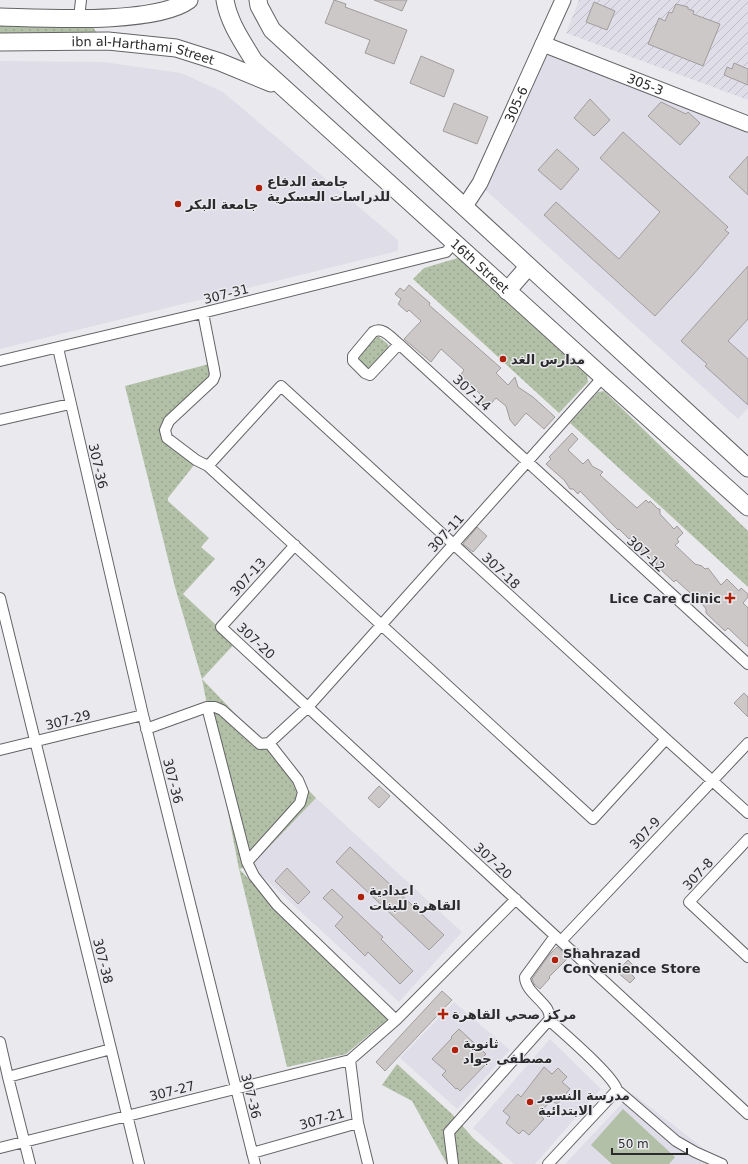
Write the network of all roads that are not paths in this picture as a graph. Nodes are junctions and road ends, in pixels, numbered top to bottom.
1 (81, 0) edge
2 (189, 0) edge
3 (563, 0) edge
4 (259, 3) edge
5 (226, 7) edge
6 (1, 17) edge
7 (79, 18) junction
8 (108, 18) junction
9 (108, 41) junction
10 (1, 42) edge
11 (543, 44) junction
12 (282, 87) junction
13 (748, 124) edge
14 (465, 206) junction
15 (454, 243) junction
16 (528, 267) junction
17 (507, 291) junction
18 (203, 313) junction
19 (399, 344) junction
20 (58, 348) junction
21 (0, 361) edge
22 (603, 377) junction
23 (70, 404) junction
24 (0, 420) edge
25 (527, 462) junction
26 (208, 466) junction
27 (748, 468) edge
28 (748, 507) edge
29 (454, 544) junction
30 (294, 545) junction
31 (0, 598) edge
32 (381, 625) junction
33 (221, 627) joint
34 (748, 664) edge
35 (207, 707) junction
36 (308, 707) junction
37 (143, 715) junction
38 (146, 728) junction
39 (666, 739) junction
40 (35, 741) junction
41 (269, 743) junction
42 (748, 743) edge
43 (0, 750) edge
44 (713, 781) junction
45 (748, 813) edge
46 (748, 839) edge
47 (247, 862) junction
48 (516, 899) junction
49 (558, 938) junction
50 (748, 957) edge
51 (396, 1020) junction
52 (549, 1020) junction
53 (0, 1042) edge
54 (111, 1049) junction
55 (350, 1060) junction
56 (8, 1077) junction
57 (236, 1088) junction
58 (617, 1090) junction
59 (748, 1114) edge
60 (127, 1116) junction
61 (358, 1123) junction
62 (25, 1142) junction
63 (0, 1148) edge
64 (252, 1153) junction
65 (30, 1164) edge
66 (139, 1164) edge
67 (255, 1164) edge
68 (368, 1164) edge
69 (453, 1164) edge
70 (548, 1164) edge
71 (722, 1164) edge

1 - 7 street
2 - 8 main road, ibn al-Harthami Street
3 - 11 street, 305-6
4 - 14 main road
5 - 12 main road, 16th Street
6 - 7 main road, ibn al-Harthami Street
6 - 10 main road
7 - 8 main road, ibn al-Harthami Street
8 - 9 main road
9 - 10 main road, ibn al-Harthami Street
9 - 12 main road, ibn al-Harthami Street
11 - 13 street, 305-3
11 - 14 street, 305-6
12 - 15 main road, 16th Street
14 - 16 main road
15 - 17 main road, 16th Street
15 - 18 street, 307-31
16 - 17 main road
16 - 27 main road
17 - 22 main road, 16th Street
18 - 20 street, 307-31
18 - 26 street
19 - 19 street, 307-14
19 - 25 street, 307-14
20 - 21 street, 307-31
20 - 23 street, 307-36
22 - 25 street, 307-11
22 - 28 main road, 16th Street
23 - 24 street
23 - 37 street, 307-36
25 - 29 street, 307-11
25 - 34 street, 307-12
26 - 29 street, 307-18
26 - 30 street
29 - 32 street, 307-11
29 - 39 street, 307-18
30 - 32 street
30 - 33 street, 307-13
31 - 40 street
32 - 36 street, 307-11
32 - 39 street
33 - 36 street, 307-20
35 - 38 street
35 - 41 street
35 - 47 street
36 - 41 street, 307-11
36 - 48 street, 307-20
37 - 38 street, 307-36
37 - 40 street, 307-29
38 - 57 street, 307-36
39 - 44 street, 307-18
40 - 43 street, 307-29
40 - 54 street, 307-38
41 - 47 street
42 - 44 street, 307-9
44 - 45 street, 307-18
44 - 49 street, 307-9
46 - 50 street, 307-8
47 - 51 street
48 - 49 street, 307-20
48 - 51 street
49 - 52 street, 307-9
49 - 59 street, 307-20
51 - 55 street
52 - 58 street
52 - 69 street
53 - 56 street
54 - 56 street
54 - 60 street, 307-38
55 - 57 street, 307-27
55 - 61 street
56 - 62 street
57 - 60 street, 307-27
57 - 64 street, 307-36
58 - 70 street
58 - 71 street
60 - 62 street, 307-27
60 - 66 street, 307-38
61 - 64 street, 307-21
61 - 68 street, 307-21
62 - 63 street, 307-27
62 - 65 street
64 - 67 street, 307-36

